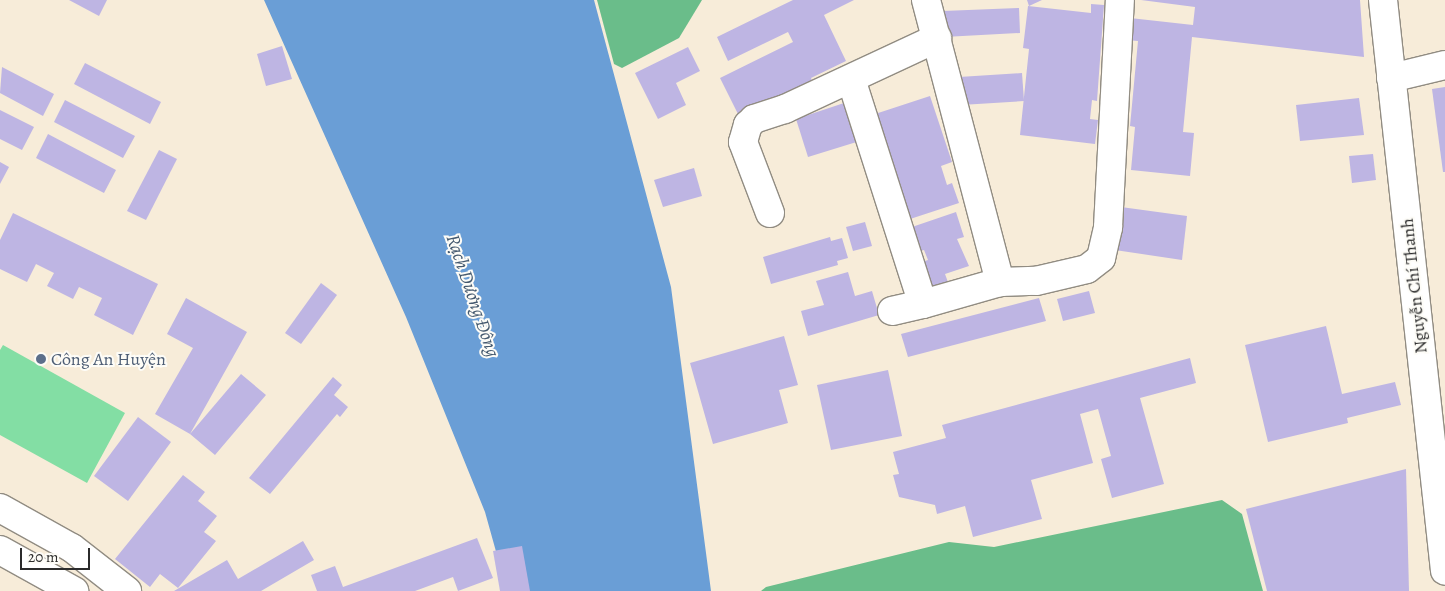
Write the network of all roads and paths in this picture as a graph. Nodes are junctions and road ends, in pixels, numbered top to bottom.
1 (926, 0) edge
2 (1120, 0) edge
3 (1383, 0) edge
4 (937, 38) junction
5 (1445, 65) edge
6 (1391, 78) junction
7 (851, 80) junction
8 (770, 213) dead end
9 (1000, 282) junction
10 (922, 304) junction
11 (892, 312) dead end
12 (0, 508) edge
13 (0, 550) edge
14 (82, 555) junction
15 (1445, 571) edge
16 (69, 587) edge
17 (127, 591) edge

1 - 4 street
2 - 9 street
3 - 6 street, Nguyễn Chí Thanh
4 - 7 street
4 - 9 street
5 - 6 street
6 - 15 street, Nguyễn Chí Thanh
7 - 8 street
7 - 10 street
9 - 10 street
10 - 11 street
12 - 14 street
13 - 16 street
14 - 16 street
14 - 17 street

